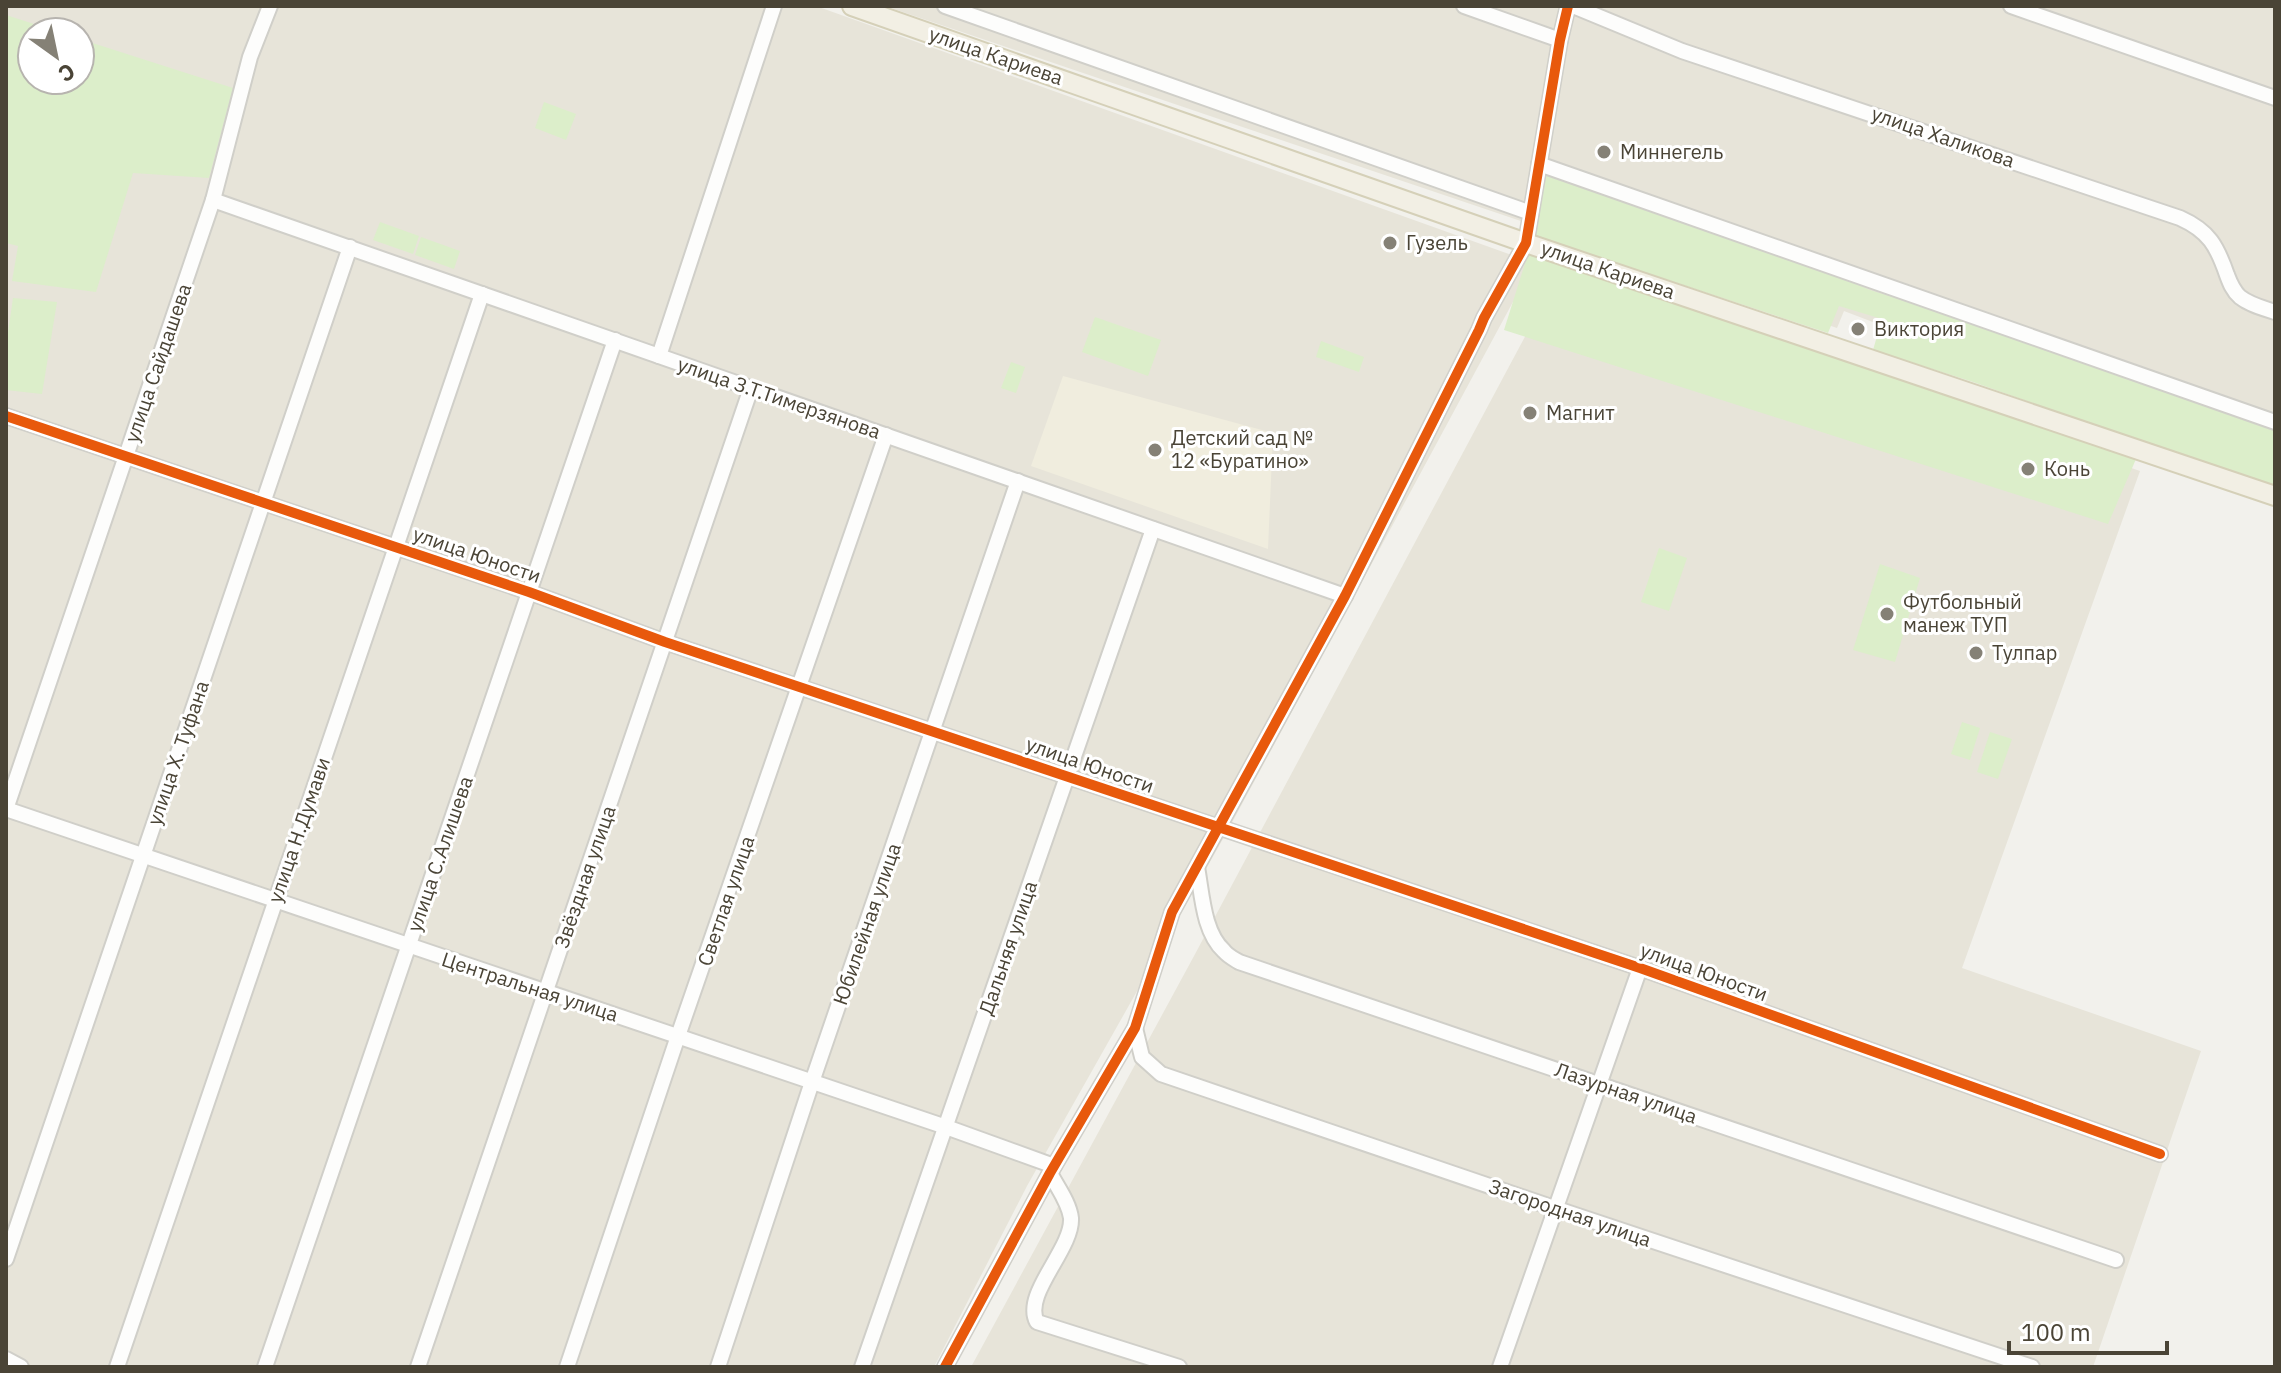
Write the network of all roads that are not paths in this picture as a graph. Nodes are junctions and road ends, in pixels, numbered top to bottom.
1 (270, 6) edge
2 (774, 6) edge
3 (852, 6) edge
4 (945, 6) edge
5 (1464, 6) edge
6 (1570, 6) edge
7 (2011, 6) edge
8 (1560, 40) junction
9 (2275, 98) edge
10 (1539, 164) junction
11 (213, 200) junction
12 (1531, 213) junction
13 (1526, 243) junction
14 (350, 247) junction
15 (482, 294) junction
16 (2275, 312) edge
17 (615, 340) junction
18 (659, 356) junction
19 (751, 388) junction
20 (6, 416) edge
21 (2275, 422) edge
22 (886, 435) junction
23 (127, 455) junction
24 (1018, 481) junction
25 (2275, 496) edge
26 (264, 502) junction
27 (1153, 529) junction
28 (396, 547) junction
29 (529, 592) junction
30 (1345, 596) junction
31 (665, 642) junction
32 (800, 687) junction
33 (933, 732) junction
34 (1069, 776) junction
35 (6, 809) edge
36 (1219, 827) junction
37 (143, 856) junction
38 (1197, 867) junction
39 (275, 901) junction
40 (408, 947) junction
41 (1640, 968) junction
42 (545, 993) junction
43 (1135, 1028) junction
44 (678, 1036) junction
45 (812, 1082) junction
46 (1599, 1084) junction
47 (946, 1127) junction
48 (2160, 1154) dead end
49 (1052, 1170) junction
50 (1557, 1209) junction
51 (6, 1259) edge
52 (2116, 1260) dead end
53 (6, 1359) edge
54 (21, 1367) edge
55 (117, 1367) edge
56 (265, 1367) edge
57 (418, 1367) edge
58 (567, 1367) edge
59 (718, 1367) edge
60 (862, 1367) edge
61 (945, 1367) edge
62 (1179, 1367) edge
63 (1500, 1367) edge
64 (2032, 1367) edge

1 - 11 street, улица Сайдашева
2 - 18 street
3 - 13 main road, улица Кариева
4 - 12 street
5 - 8 street
6 - 8 street
6 - 16 street, улица Халикова
7 - 9 street
8 - 10 street
10 - 12 street
10 - 21 street
11 - 14 street, улица З.Т.Тимерзянова
11 - 23 street, улица Сайдашева
12 - 13 street
13 - 25 main road, улица Кариева
13 - 30 street
14 - 15 street, улица З.Т.Тимерзянова
14 - 26 street, улица Х. Туфана
15 - 17 street, улица З.Т.Тимерзянова
15 - 28 street, улица Н.Думави
17 - 18 street, улица З.Т.Тимерзянова
17 - 29 street, улица С.Алишева
18 - 19 street, улица З.Т.Тимерзянова
19 - 22 street, улица З.Т.Тимерзянова
19 - 31 street, Звёздная улица
20 - 23 street, улица Юности
22 - 24 street, улица З.Т.Тимерзянова
22 - 32 street, Светлая улица
23 - 26 street, улица Юности
23 - 35 street, улица Сайдашева
24 - 27 street, улица З.Т.Тимерзянова
24 - 33 street, Юбилейная улица
26 - 28 street, улица Юности
26 - 37 street, улица Х. Туфана
27 - 30 street, улица З.Т.Тимерзянова
27 - 34 street, Дальняя улица
28 - 29 street, улица Юности
28 - 39 street, улица Н.Думави
29 - 31 street, улица Юности
29 - 40 street, улица С.Алишева
30 - 36 street
31 - 32 street, улица Юности
31 - 42 street, Звёздная улица
32 - 33 street, улица Юности
32 - 44 street, Светлая улица
33 - 34 street, улица Юности
33 - 45 street, Юбилейная улица
34 - 36 street, улица Юности
34 - 47 street, Дальняя улица
35 - 37 street, Центральная улица
36 - 38 street
36 - 41 street, улица Юности
37 - 39 street, Центральная улица
37 - 51 street, улица Х. Туфана
38 - 43 street
38 - 46 street, Лазурная улица
39 - 40 street, Центральная улица
39 - 55 street, улица Н.Думави
40 - 42 street, Центральная улица
40 - 56 street, улица С.Алишева
41 - 46 street
41 - 48 street, улица Юности
42 - 44 street, Центральная улица
42 - 57 street, Звёздная улица
43 - 49 street
43 - 50 street, Загородная улица
44 - 45 street, Центральная улица
44 - 58 street, Светлая улица
45 - 47 street, Центральная улица
45 - 59 street, Юбилейная улица
46 - 50 street
46 - 52 street, Лазурная улица
47 - 49 street, Центральная улица
47 - 60 street, Дальняя улица
49 - 61 street
49 - 62 street
50 - 63 street
50 - 64 street, Загородная улица
53 - 54 street

